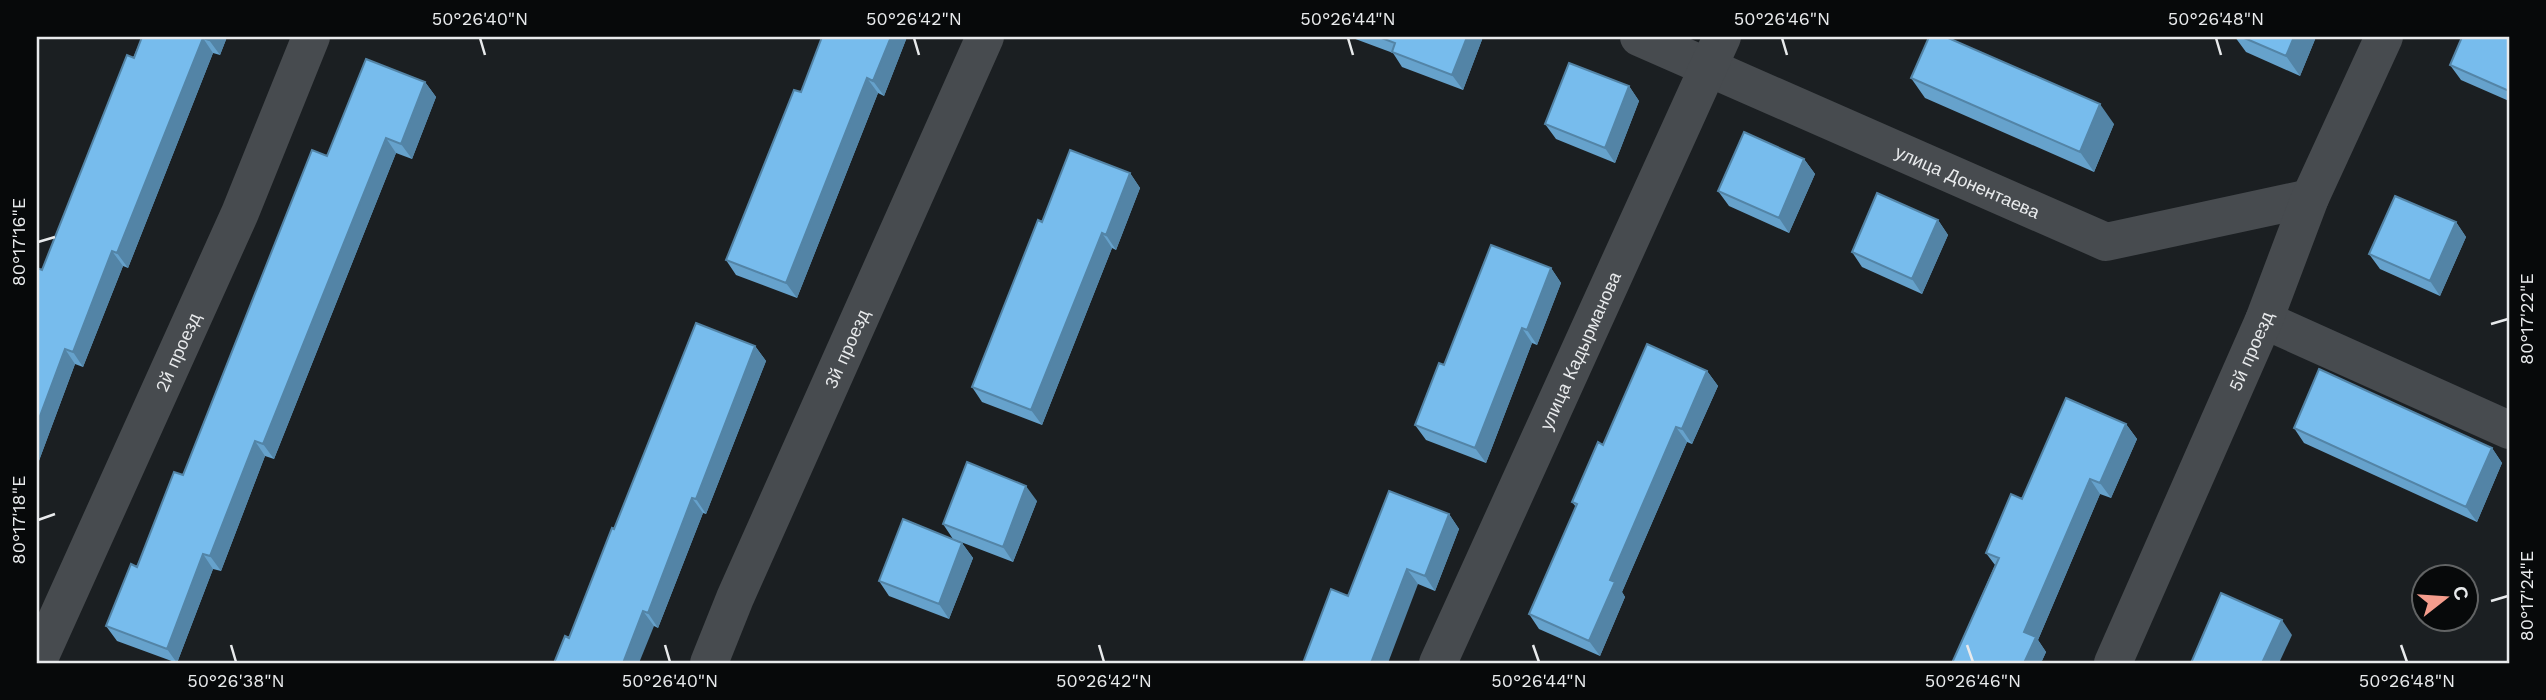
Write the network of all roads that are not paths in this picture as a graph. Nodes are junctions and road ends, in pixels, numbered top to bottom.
1 (311, 37) edge
2 (985, 37) edge
3 (1639, 37) edge
4 (2384, 37) edge
5 (1715, 53) edge
6 (2310, 198) junction
7 (2264, 320) junction
8 (2509, 430) edge
9 (37, 663) edge
10 (709, 663) edge
11 (1438, 663) edge
12 (2113, 663) edge

1 - 9 street, 2й проезд
2 - 10 street, 3й проезд
3 - 5 street, улица Донентаева
4 - 6 street, 5й проезд
5 - 6 street, улица Донентаева
5 - 11 street, улица Кадырманова
6 - 7 street, 5й проезд
7 - 8 street
7 - 12 street, 5й проезд

